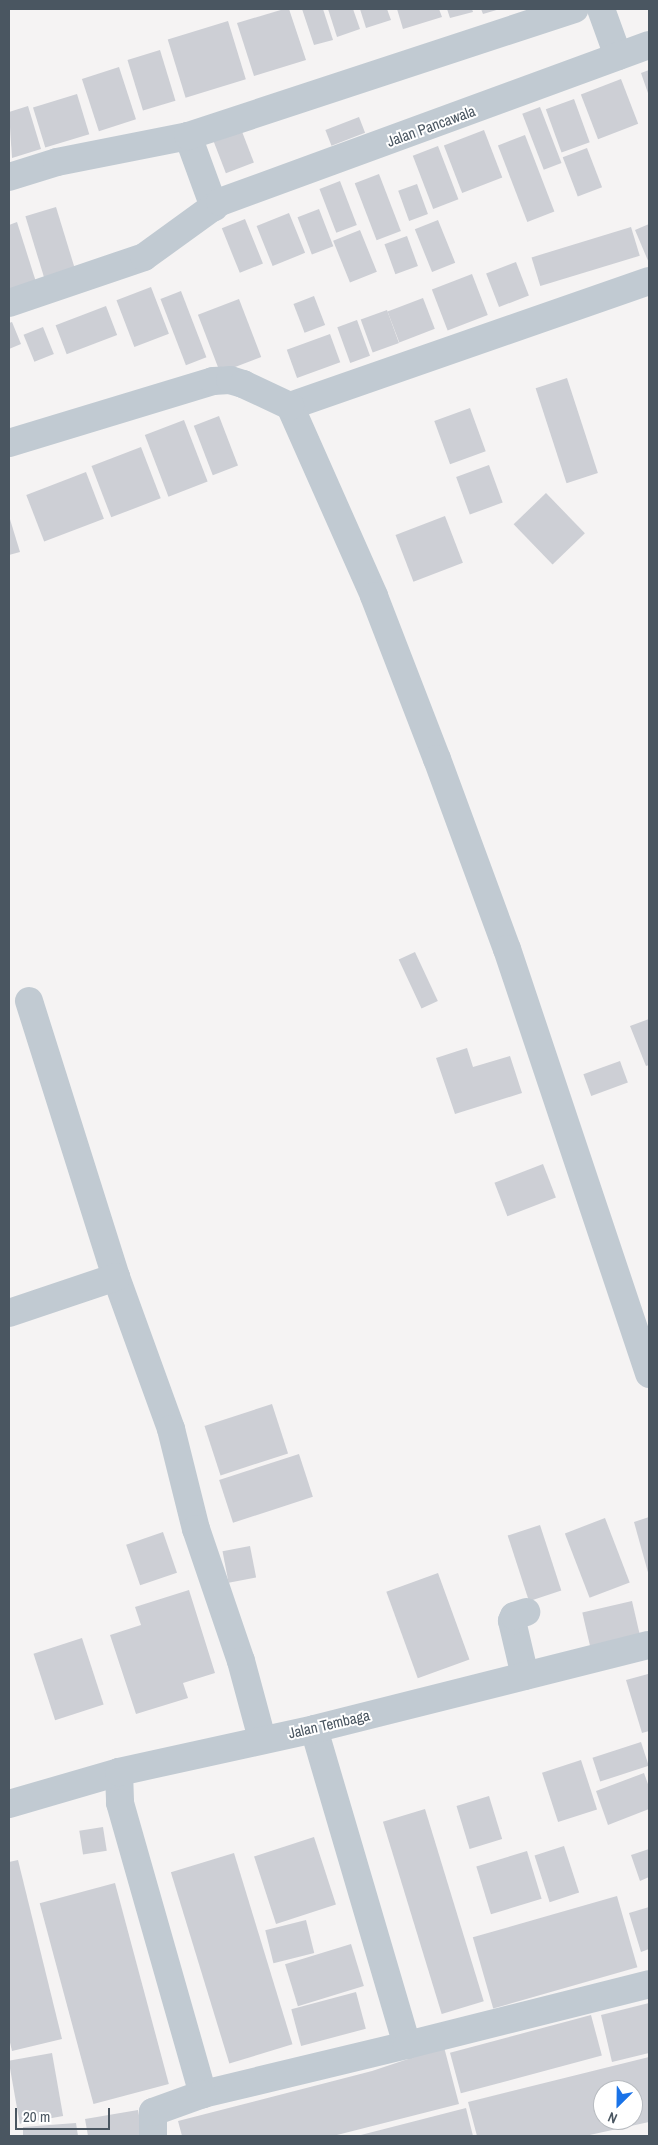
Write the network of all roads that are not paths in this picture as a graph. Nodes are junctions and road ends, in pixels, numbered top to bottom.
1 (575, 9) edge
2 (601, 9) edge
3 (649, 45) edge
4 (618, 56) junction
5 (188, 136) junction
6 (9, 177) edge
7 (214, 207) junction
8 (649, 281) edge
9 (9, 303) edge
10 (290, 406) junction
11 (9, 443) edge
12 (28, 1001) dead end
13 (116, 1277) junction
14 (9, 1313) edge
15 (649, 1374) edge
16 (526, 1612) dead end
17 (649, 1645) edge
18 (522, 1660) junction
19 (314, 1729) junction
20 (262, 1739) junction
21 (119, 1772) junction
22 (9, 1804) edge
23 (649, 1984) edge
24 (407, 2045) junction
25 (203, 2094) junction
26 (153, 2136) edge

1 - 5 street
2 - 4 street
3 - 4 street, Jalan Pancawala
4 - 7 street, Jalan Pancawala
5 - 6 street
5 - 7 street
7 - 9 street, Jalan Pancawala
8 - 10 street
10 - 11 street
10 - 15 street
12 - 13 street
13 - 14 street
13 - 20 street
16 - 18 street
17 - 18 street, Jalan Tembaga
18 - 19 street, Jalan Tembaga
19 - 20 street, Jalan Tembaga
19 - 24 street
20 - 21 street, Jalan Tembaga
21 - 22 street, Jalan Tembaga
21 - 25 street
23 - 24 street
24 - 25 street
25 - 26 street

